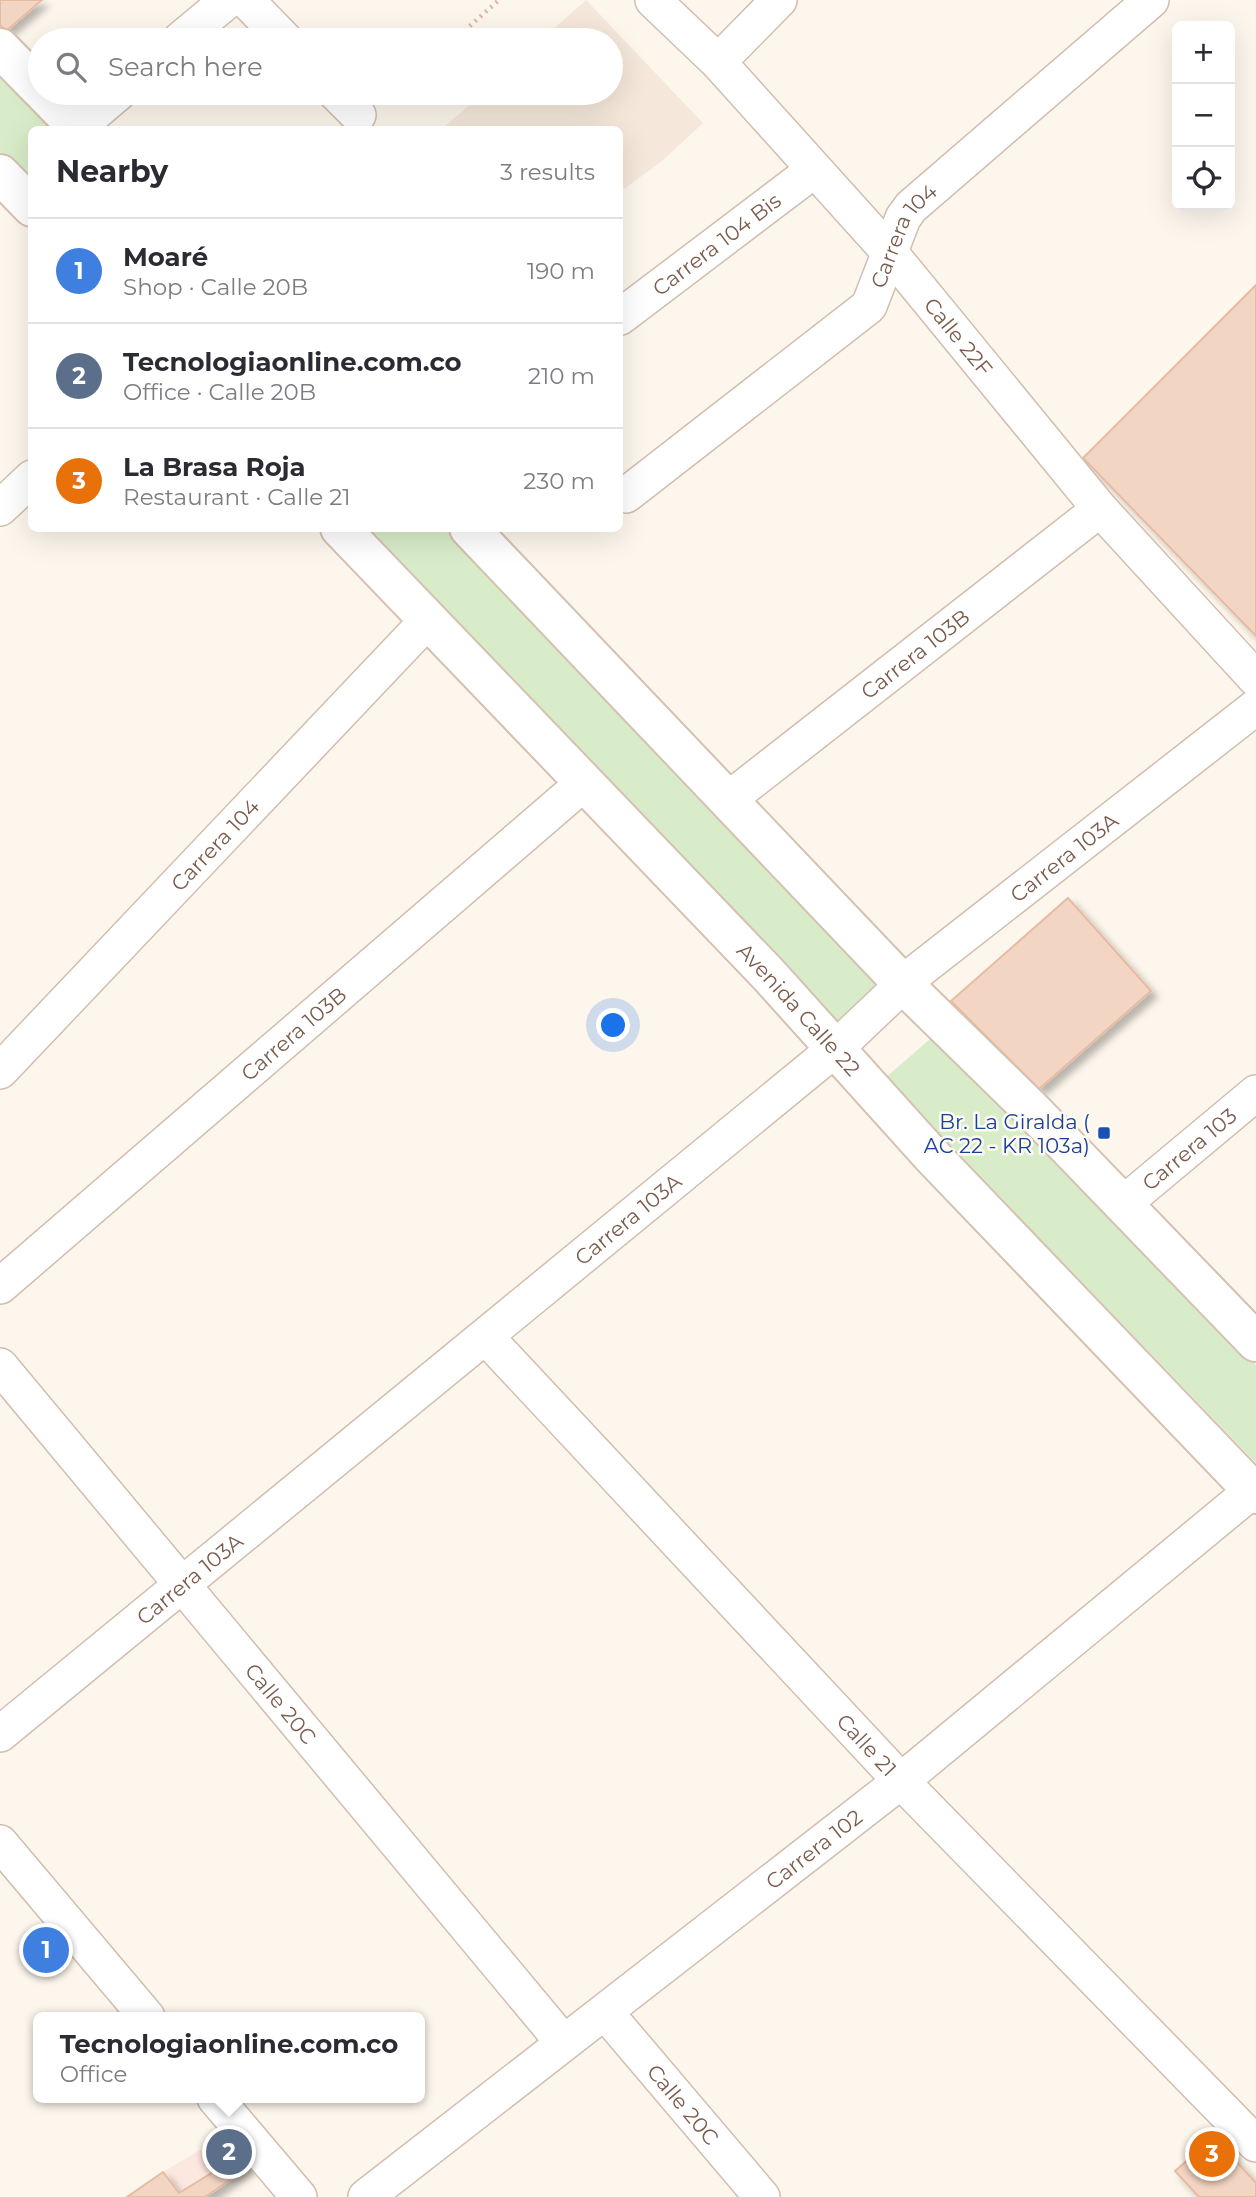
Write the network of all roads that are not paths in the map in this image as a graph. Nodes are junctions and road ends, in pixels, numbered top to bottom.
1 (228, 0) edge
2 (246, 0) edge
3 (653, 0) edge
4 (779, 0) edge
5 (1151, 0) edge
6 (194, 28) edge
7 (273, 28) edge
8 (0, 48) edge
9 (718, 62) junction
10 (28, 77) edge
11 (56, 105) edge
12 (105, 105) edge
13 (77, 126) edge
14 (81, 126) edge
15 (814, 170) junction
16 (0, 174) edge
17 (28, 203) edge
18 (891, 254) junction
19 (623, 315) edge
20 (28, 482) edge
21 (626, 495) dead end
22 (0, 509) edge
23 (1100, 509) junction
24 (344, 532) edge
25 (473, 532) edge
26 (428, 620) junction
27 (1256, 680) edge
28 (1256, 707) edge
29 (585, 782) junction
30 (729, 799) junction
31 (903, 984) junction
32 (835, 1049) junction
33 (0, 1071) edge
34 (1256, 1093) edge
35 (1123, 1205) junction
36 (0, 1286) edge
37 (486, 1337) junction
38 (1256, 1342) edge
39 (0, 1366) edge
40 (1254, 1492) edge
41 (183, 1585) junction
42 (0, 1734) edge
43 (901, 1781) junction
44 (0, 1843) edge
45 (605, 2011) junction
46 (143, 2012) edge
47 (563, 2042) junction
48 (219, 2103) edge
49 (1256, 2144) edge
50 (299, 2197) edge
51 (366, 2197) edge
52 (762, 2197) edge

1 - 6 street
2 - 7 street
3 - 9 street, Calle 22F
4 - 9 street
5 - 18 street, Carrera 104
8 - 10 street
9 - 15 street, Calle 22F
11 - 13 street
12 - 14 street
15 - 18 street, Calle 22F
15 - 19 street, Carrera 104 Bis
16 - 17 street
18 - 21 street, Carrera 104
18 - 23 street, Calle 22F
20 - 22 street
23 - 27 street, Calle 22F
23 - 30 street, Carrera 103B
24 - 26 street, Avenida Calle 22
25 - 30 street
26 - 29 street, Avenida Calle 22
26 - 33 street, Carrera 104
28 - 31 street, Carrera 103A
29 - 32 street, Avenida Calle 22
29 - 36 street, Carrera 103B
30 - 31 street
31 - 32 street, Carrera 103A
31 - 35 street
32 - 37 street, Carrera 103A
32 - 40 street, Avenida Calle 22
34 - 35 street, Carrera 103
35 - 38 street
37 - 41 street, Carrera 103A
37 - 43 street, Calle 21
39 - 41 street, Calle 20C
40 - 43 street, Carrera 102
41 - 42 street, Carrera 103A
41 - 47 street, Calle 20C
43 - 45 street, Carrera 102
43 - 49 street, Calle 21
44 - 46 street
45 - 47 street, Carrera 102
45 - 52 street, Calle 20C
47 - 51 street, Carrera 102
48 - 50 street

